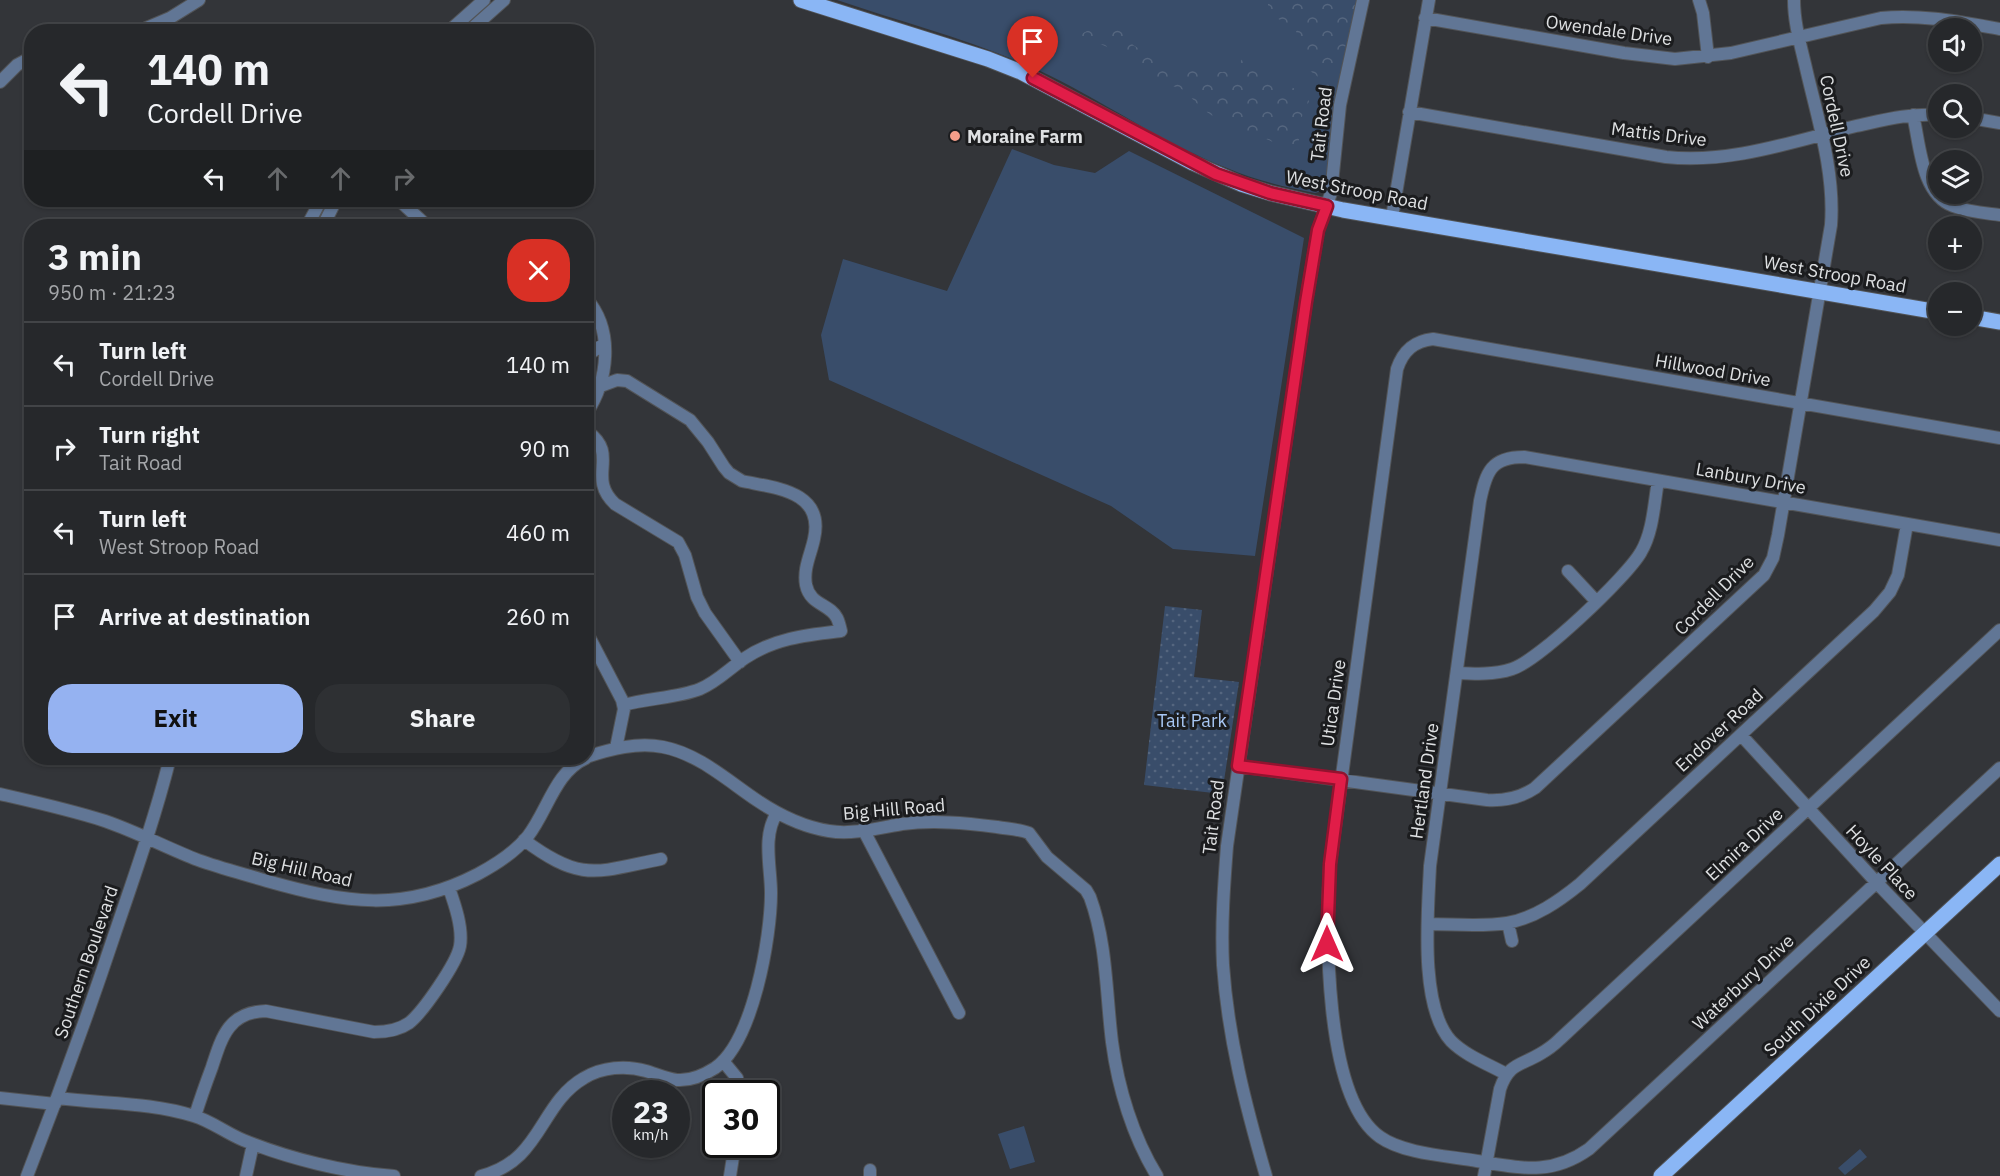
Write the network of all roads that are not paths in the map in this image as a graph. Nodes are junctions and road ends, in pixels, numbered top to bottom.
1 (199, 0) edge
2 (484, 0) edge
3 (504, 0) edge
4 (801, 0) edge
5 (1363, 0) edge
6 (1429, 0) edge
7 (1699, 0) edge
8 (1794, 0) edge
9 (1425, 18) junction
10 (156, 24) edge
11 (457, 24) edge
12 (477, 24) edge
13 (2000, 29) edge
14 (1798, 37) junction
15 (1708, 57) junction
16 (24, 61) edge
17 (0, 82) edge
18 (1409, 112) junction
19 (1913, 115) junction
20 (1928, 115) edge
21 (1982, 120) edge
22 (2000, 123) edge
23 (1821, 135) junction
24 (1327, 206) junction
25 (407, 207) edge
26 (2000, 215) edge
27 (1392, 217) junction
28 (419, 219) edge
29 (1820, 291) junction
30 (594, 310) edge
31 (1928, 310) edge
32 (1982, 319) edge
33 (2000, 322) edge
34 (1419, 342) joint
35 (604, 344) junction
36 (594, 351) edge
37 (601, 386) junction
38 (594, 399) edge
39 (1801, 403) junction
40 (594, 436) edge
41 (2000, 438) edge
42 (1497, 463) joint
43 (1658, 481) junction
44 (1784, 502) junction
45 (1907, 524) junction
46 (2000, 540) edge
47 (1569, 571) dead end
48 (1596, 601) junction
49 (2000, 630) edge
50 (594, 645) edge
51 (740, 662) junction
52 (1457, 672) junction
53 (624, 705) junction
54 (1741, 735) junction
55 (616, 748) junction
56 (594, 755) edge
57 (168, 765) edge
58 (573, 765) edge
59 (1238, 766) junction
60 (2000, 768) edge
61 (1341, 779) junction
62 (0, 794) edge
63 (1440, 794) junction
64 (1808, 809) junction
65 (777, 813) junction
66 (863, 830) junction
67 (147, 839) junction
68 (524, 840) junction
69 (661, 859) dead end
70 (2000, 864) edge
71 (1877, 883) junction
72 (449, 888) junction
73 (1508, 923) junction
74 (1428, 924) junction
75 (1926, 933) junction
76 (1512, 941) dead end
77 (2000, 1011) edge
78 (959, 1012) dead end
79 (723, 1061) junction
80 (1506, 1074) junction
81 (738, 1080) edge
82 (0, 1098) edge
83 (56, 1101) junction
84 (195, 1116) junction
85 (253, 1144) junction
86 (733, 1158) edge
87 (1487, 1162) junction
88 (506, 1172) edge
89 (27, 1176) edge
90 (246, 1176) edge
91 (394, 1176) edge
92 (482, 1176) edge
93 (730, 1176) edge
94 (1157, 1176) edge
95 (1266, 1176) edge
96 (1484, 1176) edge
97 (1661, 1176) edge

1 - 10 street
2 - 11 street
3 - 12 street
4 - 24 main road, West Stroop Road
5 - 24 street, Tait Road
6 - 9 street
7 - 15 street
8 - 14 street, Cordell Drive
9 - 15 street, Owendale Drive
9 - 18 street
13 - 14 street, Owendale Drive
14 - 15 street, Owendale Drive
14 - 23 street, Cordell Drive
16 - 17 street
18 - 23 street, Mattis Drive
18 - 27 street
19 - 20 street, Mattis Drive
19 - 23 street, Mattis Drive
19 - 26 street
21 - 22 street
23 - 29 street, Cordell Drive
24 - 27 main road, West Stroop Road
24 - 59 street, Tait Road
25 - 28 street
27 - 29 main road, West Stroop Road
29 - 31 main road, West Stroop Road
29 - 39 street, Cordell Drive
30 - 35 street
32 - 33 main road
34 - 39 street, Hillwood Drive
34 - 61 street, Utica Drive
35 - 36 street
35 - 37 street
37 - 38 street
37 - 51 street
39 - 41 street, Hillwood Drive
39 - 44 street, Cordell Drive
40 - 51 street
42 - 43 street, Lanbury Drive
42 - 52 street, Hertland Drive
43 - 44 street, Lanbury Drive
43 - 48 street
44 - 45 street, Lanbury Drive
44 - 63 street, Cordell Drive
45 - 46 street, Lanbury Drive
45 - 54 street, Endover Road
47 - 48 street
48 - 52 street
49 - 64 street, Elmira Drive
50 - 53 street
51 - 53 street
52 - 63 street, Hertland Drive
53 - 55 street
54 - 64 street, Hoyle Place
54 - 73 street, Endover Road
55 - 56 street, Big Hill Road
55 - 65 street, Big Hill Road
57 - 67 street, Southern Boulevard
58 - 68 street, Big Hill Road
59 - 61 street, Cordell Drive
59 - 95 street, Tait Road
60 - 71 street, Waterbury Drive
61 - 63 street, Cordell Drive
61 - 87 street, Utica Drive
62 - 67 street, Big Hill Road
63 - 74 street, Hertland Drive
64 - 71 street, Hoyle Place
64 - 80 street, Elmira Drive
65 - 66 street, Big Hill Road
65 - 79 street
66 - 78 street
66 - 94 street, Big Hill Road
67 - 72 street, Big Hill Road
67 - 83 street, Southern Boulevard
68 - 69 street
68 - 72 street, Big Hill Road
70 - 75 main road, South Dixie Drive
71 - 75 street, Hoyle Place
71 - 87 street, Waterbury Drive
72 - 84 street
73 - 74 street, Endover Road
73 - 76 street
74 - 80 street, Hertland Drive
75 - 77 street, Hoyle Place
75 - 97 main road, South Dixie Drive
79 - 81 street
79 - 88 street
80 - 87 street
82 - 83 street
83 - 84 street
83 - 89 street, Southern Boulevard
84 - 85 street
85 - 90 street
85 - 91 street
86 - 93 street
87 - 96 street
88 - 92 street

